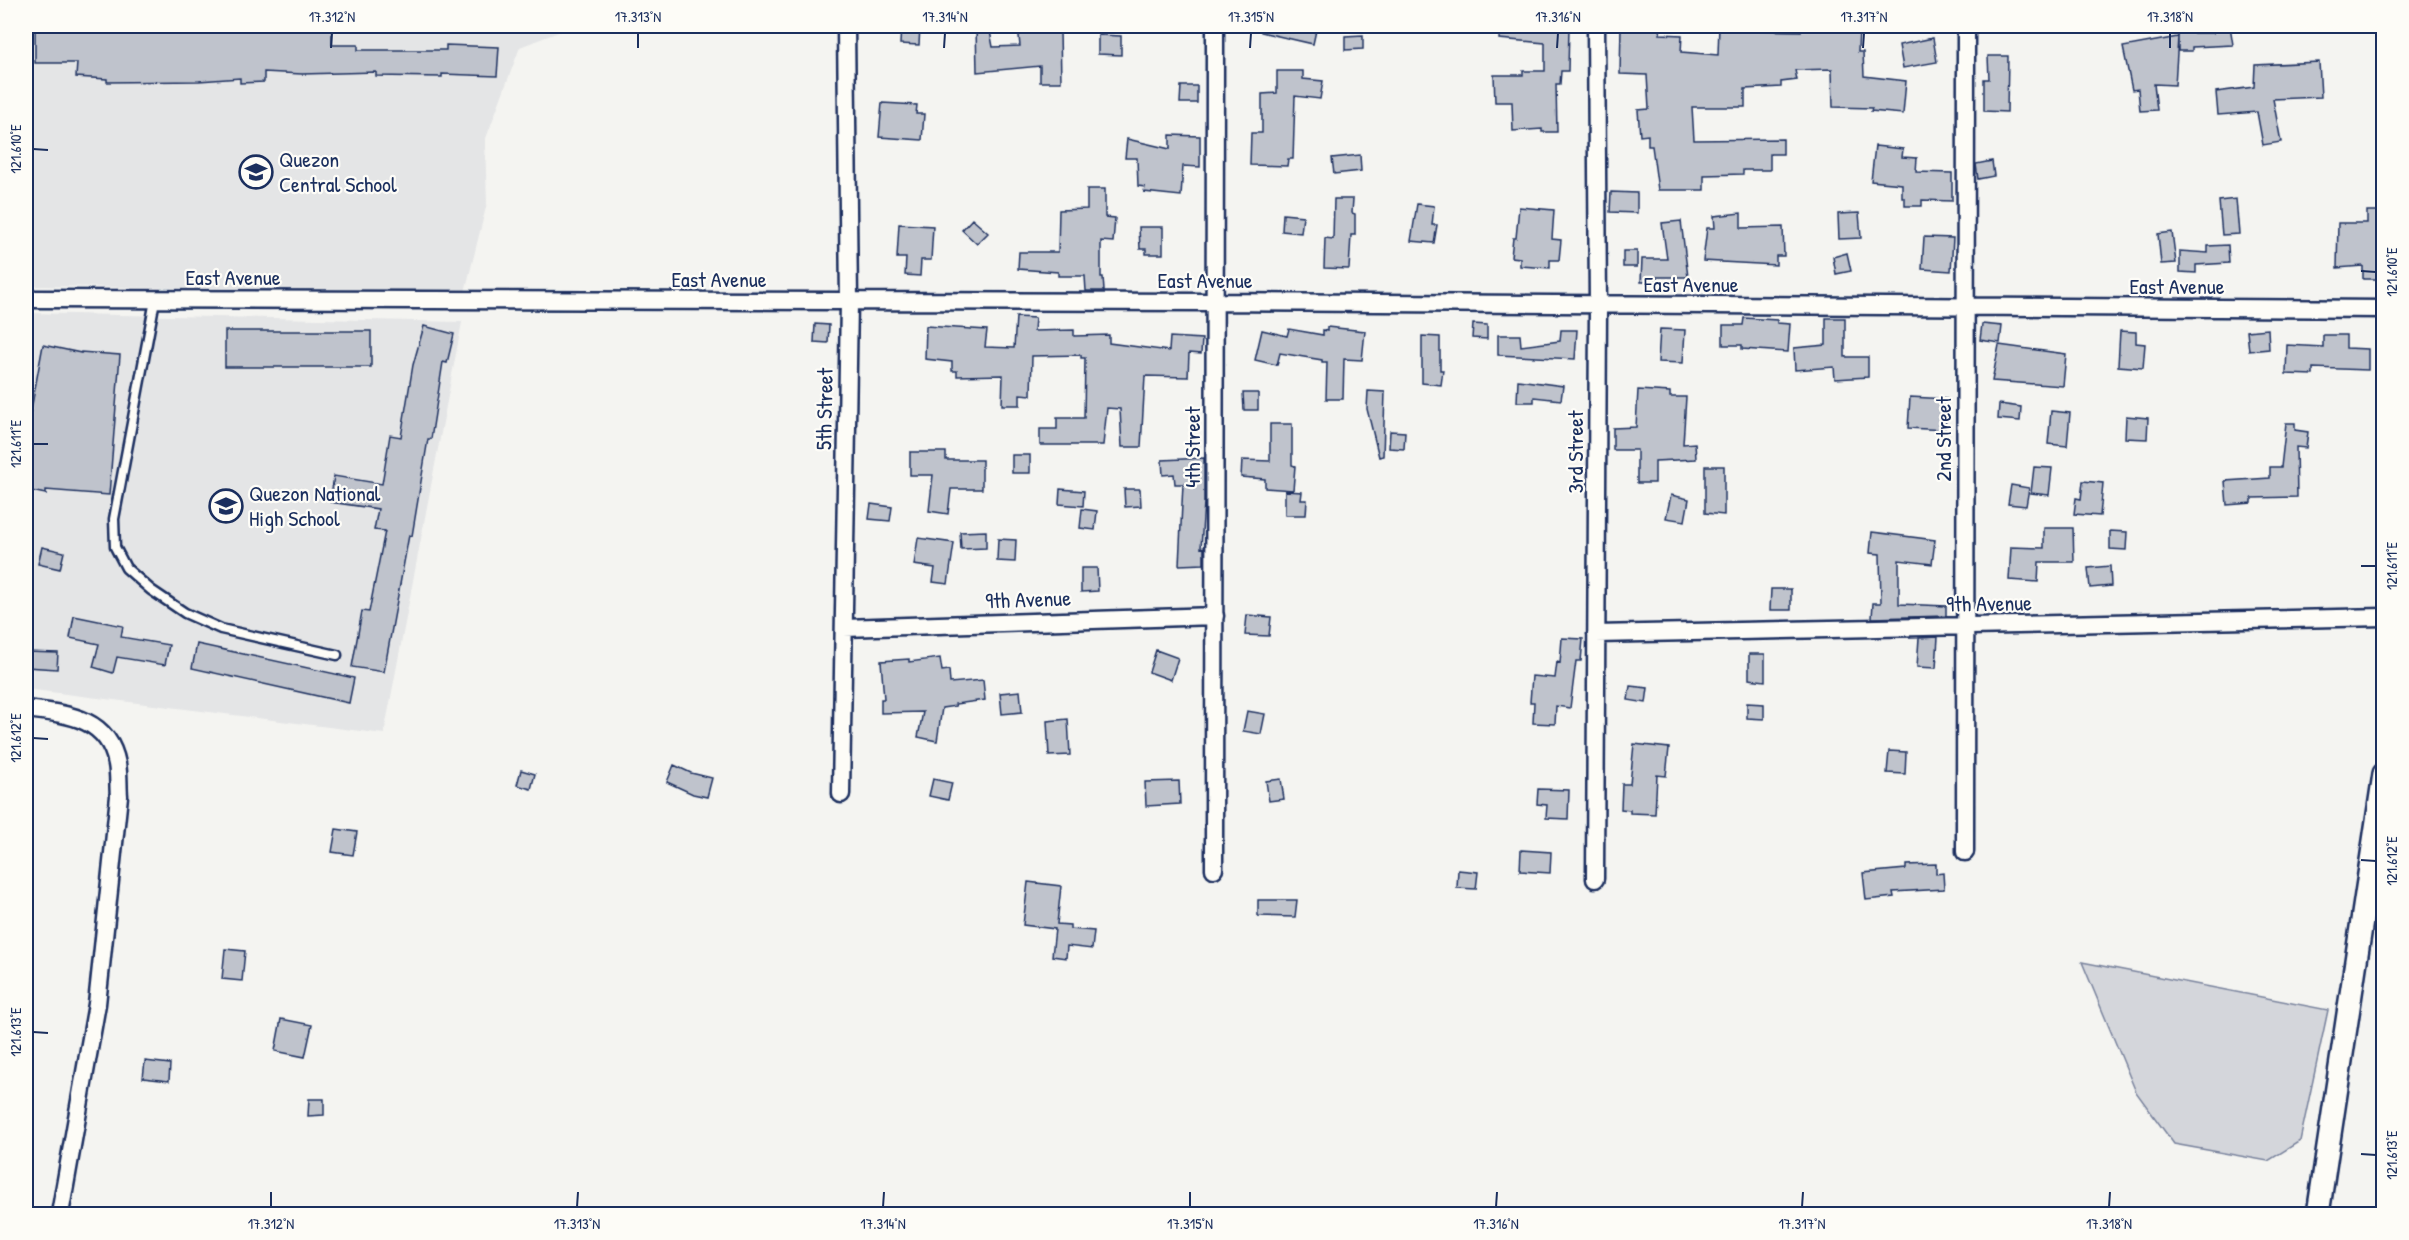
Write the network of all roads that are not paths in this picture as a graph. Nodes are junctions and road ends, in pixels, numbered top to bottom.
1 (846, 26) edge
2 (1215, 26) edge
3 (1596, 26) edge
4 (1966, 26) edge
5 (26, 299) edge
6 (155, 300) junction
7 (849, 302) junction
8 (1215, 302) junction
9 (1598, 306) junction
10 (1966, 307) junction
11 (2384, 309) edge
12 (1215, 616) junction
13 (2384, 617) edge
14 (1966, 626) junction
15 (843, 628) junction
16 (1596, 634) junction
17 (337, 655) dead end
18 (26, 710) edge
19 (2384, 774) edge
20 (841, 794) dead end
21 (1965, 852) dead end
22 (1214, 869) dead end
23 (1595, 879) dead end
24 (60, 1215) edge
25 (2318, 1215) edge

1 - 7 street, 5th Street
2 - 8 street, 4th Street
3 - 9 street, 3rd Street
4 - 10 street, 2nd Street
5 - 6 street, East Avenue
6 - 7 street, East Avenue
6 - 17 lane
7 - 8 street, East Avenue
7 - 15 street, 5th Street
8 - 9 street, East Avenue
8 - 12 street, 4th Street
9 - 10 street, East Avenue
9 - 16 street, 3rd Street
10 - 11 street, East Avenue
10 - 14 street, 2nd Street
12 - 15 street, 9th Avenue
12 - 22 street, 4th Street
13 - 14 street, 9th Avenue
14 - 16 street, 9th Avenue
14 - 21 street, 2nd Street
15 - 20 street, 5th Street
16 - 23 street, 3rd Street
18 - 24 street
19 - 25 street

